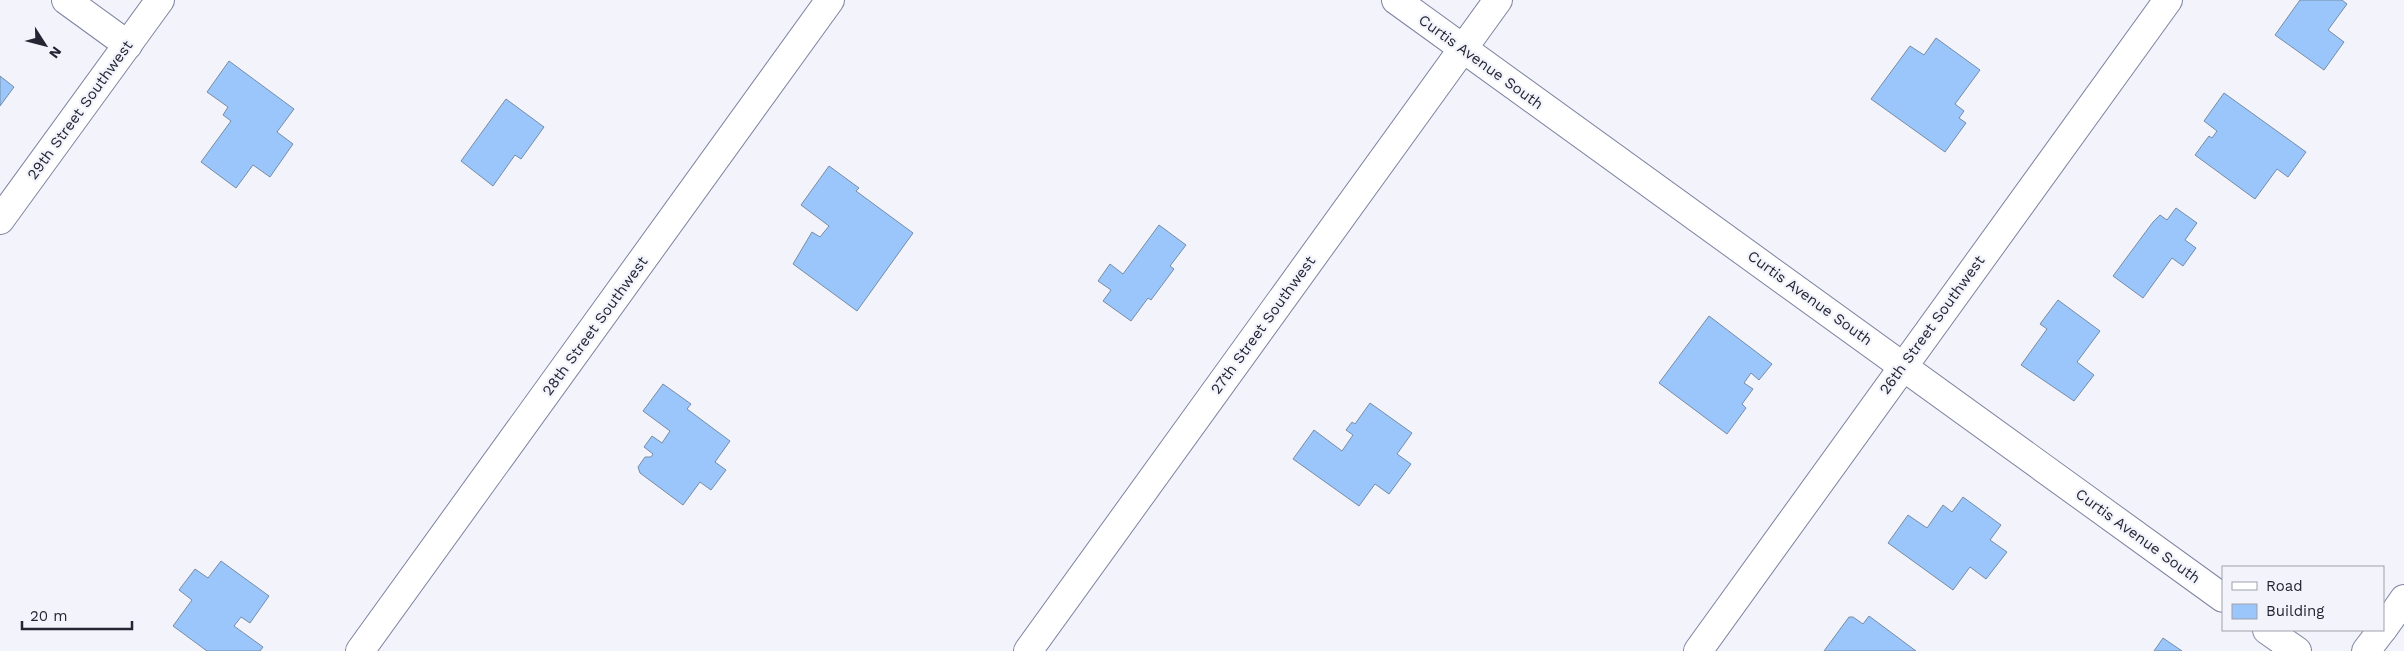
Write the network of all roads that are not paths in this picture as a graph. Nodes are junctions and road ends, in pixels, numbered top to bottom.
1 (66, 0) edge
2 (160, 0) edge
3 (830, 0) edge
4 (1396, 0) edge
5 (1498, 0) edge
6 (2168, 0) edge
7 (128, 45) junction
8 (1463, 49) junction
9 (0, 220) edge
10 (1903, 365) junction
11 (2222, 597) edge
12 (2404, 599) edge
13 (2384, 626) edge
14 (2268, 631) edge
15 (2381, 631) edge
16 (360, 651) edge
17 (1028, 651) edge
18 (1698, 651) edge
19 (2296, 651) edge
20 (2366, 651) edge

1 - 7 street
2 - 7 street, 29th Street Southwest
3 - 16 street, 28th Street Southwest
4 - 8 street, Curtis Avenue South
5 - 8 street, 27th Street Southwest
6 - 10 street, 26th Street Southwest
7 - 9 street, 29th Street Southwest
8 - 10 street, Curtis Avenue South
8 - 17 street, 27th Street Southwest
10 - 11 street, Curtis Avenue South
10 - 18 street, 26th Street Southwest
12 - 13 street
14 - 19 street
15 - 20 street

